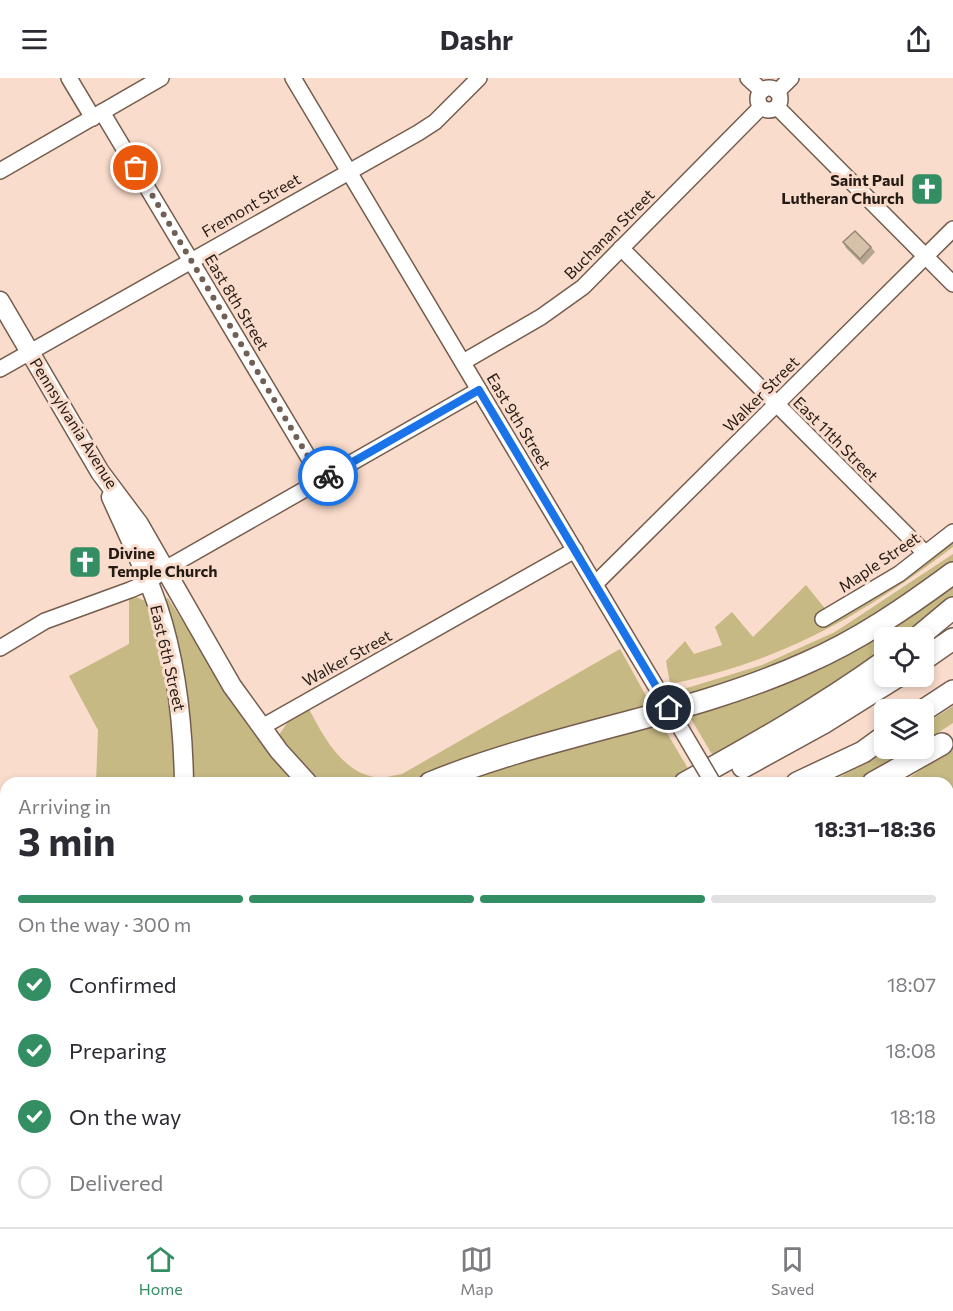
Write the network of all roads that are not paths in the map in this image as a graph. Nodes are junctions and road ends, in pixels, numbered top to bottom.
1 (69, 78) edge
2 (161, 78) edge
3 (293, 78) edge
4 (479, 78) edge
5 (748, 78) edge
6 (791, 78) edge
7 (769, 99) junction
8 (98, 115) junction
9 (348, 170) junction
10 (0, 171) edge
11 (953, 229) edge
12 (621, 248) junction
13 (925, 256) junction
14 (191, 260) junction
15 (953, 284) edge
16 (0, 301) edge
17 (30, 352) junction
18 (463, 362) junction
19 (0, 369) edge
20 (479, 390) junction
21 (776, 404) junction
22 (100, 472) junction
23 (322, 480) junction
24 (953, 532) edge
25 (575, 550) junction
26 (924, 552) junction
27 (165, 569) junction
28 (953, 573) edge
29 (148, 582) junction
30 (595, 584) junction
31 (953, 608) edge
32 (823, 620) dead end
33 (930, 627) edge
34 (953, 639) edge
35 (0, 648) edge
36 (934, 652) edge
37 (874, 669) edge
38 (880, 687) edge
39 (953, 691) edge
40 (934, 703) edge
41 (261, 727) junction
42 (947, 740) edge
43 (874, 744) edge
44 (184, 777) edge
45 (303, 777) edge
46 (446, 777) edge
47 (696, 777) edge
48 (709, 777) edge
49 (724, 777) edge
50 (810, 777) edge
51 (883, 777) edge
52 (898, 777) edge

1 - 8 street, East 8th Street
2 - 8 street
3 - 9 street, East 9th Street
4 - 9 street, Fremont Street
5 - 7 street
6 - 7 street, Buchanan Street
7 - 12 street, Buchanan Street
7 - 13 street
8 - 10 street
8 - 14 street, East 8th Street
9 - 14 street, Fremont Street
9 - 18 street, East 9th Street
11 - 13 street, Walker Street
12 - 18 street, Buchanan Street
12 - 21 street, East 11th Street
13 - 15 street
13 - 21 street, Walker Street
14 - 17 street, Fremont Street
14 - 23 street, East 8th Street
16 - 17 main road, Pennsylvania Avenue
17 - 19 street, Fremont Street
17 - 22 main road, Pennsylvania Avenue
18 - 20 street, East 9th Street
20 - 23 street
20 - 25 street, East 9th Street
21 - 26 street, East 11th Street
21 - 30 street, Walker Street
22 - 27 main road, Pennsylvania Avenue
22 - 29 main road, East 6th Street
23 - 27 street
24 - 26 street, Maple Street
25 - 30 street, East 9th Street
25 - 41 street, Walker Street
26 - 32 street, Maple Street
27 - 29 street
27 - 41 main road, Pennsylvania Avenue
28 - 46 highway
29 - 35 street
29 - 44 main road, East 6th Street
30 - 48 street, East 9th Street, bridge
31 - 33 highway
34 - 36 highway
37 - 47 highway
38 - 49 highway
39 - 40 highway
41 - 45 main road, Pennsylvania Avenue
42 - 51 highway
42 - 52 highway
43 - 50 highway

